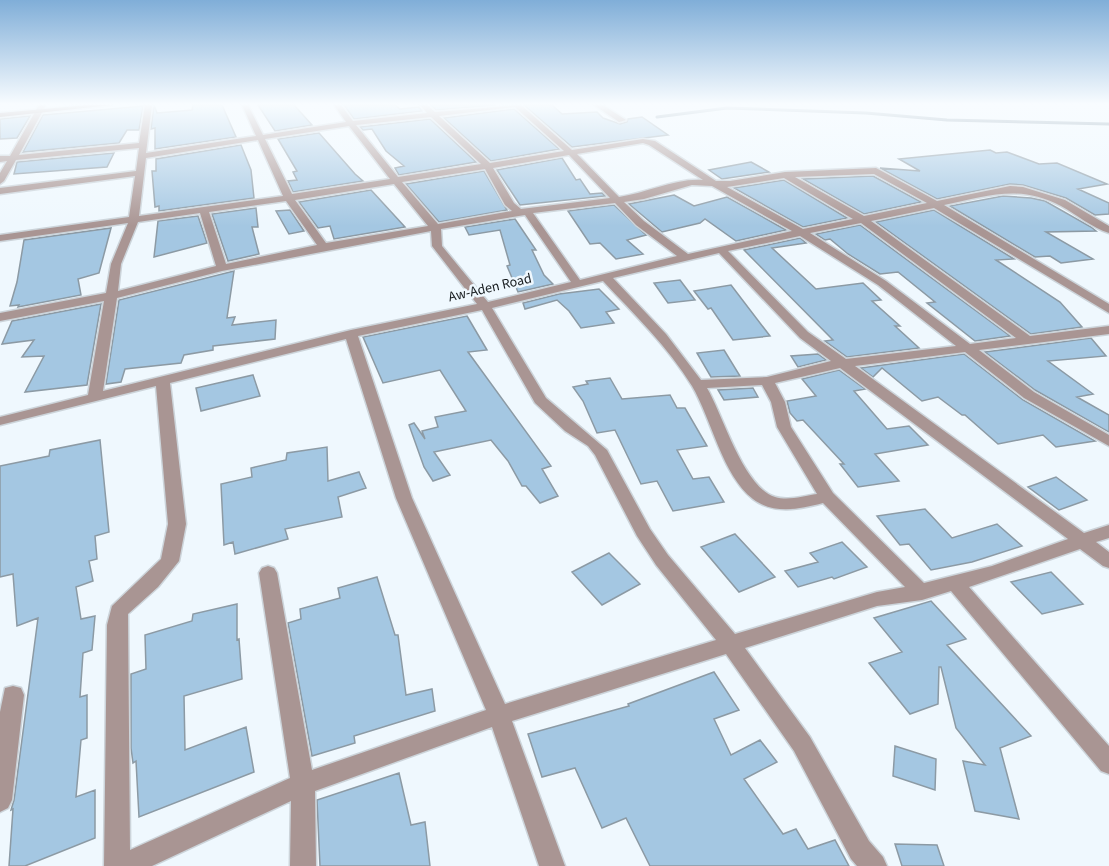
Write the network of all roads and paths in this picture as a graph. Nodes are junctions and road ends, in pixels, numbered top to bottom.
1 (19, 145) edge
2 (143, 145) edge
3 (181, 145) edge
4 (264, 145) edge
5 (369, 145) edge
6 (467, 145) edge
7 (562, 145) edge
8 (617, 145) edge
9 (656, 145) edge
10 (142, 150) junction
11 (571, 153) junction
12 (11, 158) junction
13 (0, 159) edge
14 (488, 166) junction
15 (141, 173) junction
16 (785, 175) junction
17 (396, 180) junction
18 (0, 181) edge
19 (712, 182) junction
20 (0, 191) edge
21 (289, 198) junction
22 (616, 200) junction
23 (935, 204) junction
24 (204, 210) junction
25 (523, 212) junction
26 (134, 220) junction
27 (863, 220) junction
28 (436, 228) junction
29 (1109, 230) edge
30 (800, 232) junction
31 (0, 238) edge
32 (323, 248) junction
33 (721, 249) junction
34 (685, 257) junction
35 (222, 268) junction
36 (605, 276) junction
37 (577, 283) junction
38 (110, 296) junction
39 (485, 306) junction
40 (1109, 309) edge
41 (0, 317) edge
42 (1109, 330) edge
43 (351, 334) junction
44 (1028, 340) junction
45 (968, 348) junction
46 (844, 365) junction
47 (767, 381) junction
48 (163, 382) junction
49 (698, 384) junction
50 (95, 398) junction
51 (0, 421) edge
52 (1109, 441) edge
53 (827, 497) junction
54 (1109, 531) edge
55 (1084, 541) junction
56 (1109, 561) edge
57 (268, 573) dead end
58 (956, 584) junction
59 (922, 593) junction
60 (731, 644) junction
61 (13, 695) dead end
62 (498, 715) junction
63 (1109, 764) edge
64 (303, 784) junction
65 (0, 800) edge
66 (117, 866) edge
67 (124, 866) edge
68 (303, 866) edge
69 (552, 866) edge
70 (874, 866) edge

1 - 12 street
2 - 10 street
3 - 10 street
4 - 21 street
5 - 17 street
6 - 14 street
7 - 11 street
8 - 11 street
9 - 19 street
10 - 12 street
10 - 15 street
11 - 14 street
11 - 22 street
12 - 13 street
12 - 18 street
14 - 17 street
14 - 25 street
15 - 20 street
15 - 26 street
16 - 19 street
16 - 23 street
16 - 27 street
17 - 21 street
17 - 28 street
19 - 22 street
19 - 30 street
21 - 24 street
21 - 32 street
22 - 25 street
22 - 34 street
23 - 27 street, Aw-Aden Road
23 - 29 street, Aw-Aden Road
23 - 40 street
24 - 26 street
24 - 35 street
25 - 28 street
25 - 37 street
26 - 31 street
26 - 38 street
27 - 30 street, Aw-Aden Road
27 - 44 street
28 - 32 street
28 - 39 street
30 - 33 street, Aw-Aden Road
30 - 45 street
32 - 35 street
33 - 34 street, Aw-Aden Road
33 - 46 street
34 - 36 street, Aw-Aden Road
35 - 38 street
36 - 37 street, Aw-Aden Road
36 - 49 street
37 - 39 street, Aw-Aden Road
38 - 41 street
38 - 50 street
39 - 43 street, Aw-Aden Road
39 - 60 street
42 - 44 street
43 - 48 street, Aw-Aden Road
43 - 62 street
44 - 45 street
45 - 46 street
45 - 52 street
46 - 47 street
46 - 55 street
47 - 49 street
47 - 53 street
48 - 50 street, Aw-Aden Road
48 - 66 street
49 - 53 street
50 - 51 street, Aw-Aden Road
53 - 59 street
54 - 55 street
55 - 56 street
55 - 58 street
57 - 64 street
58 - 59 street
58 - 63 street
59 - 60 street
60 - 62 street
60 - 70 street
61 - 65 street
62 - 64 street
62 - 69 street
64 - 67 street
64 - 68 street

